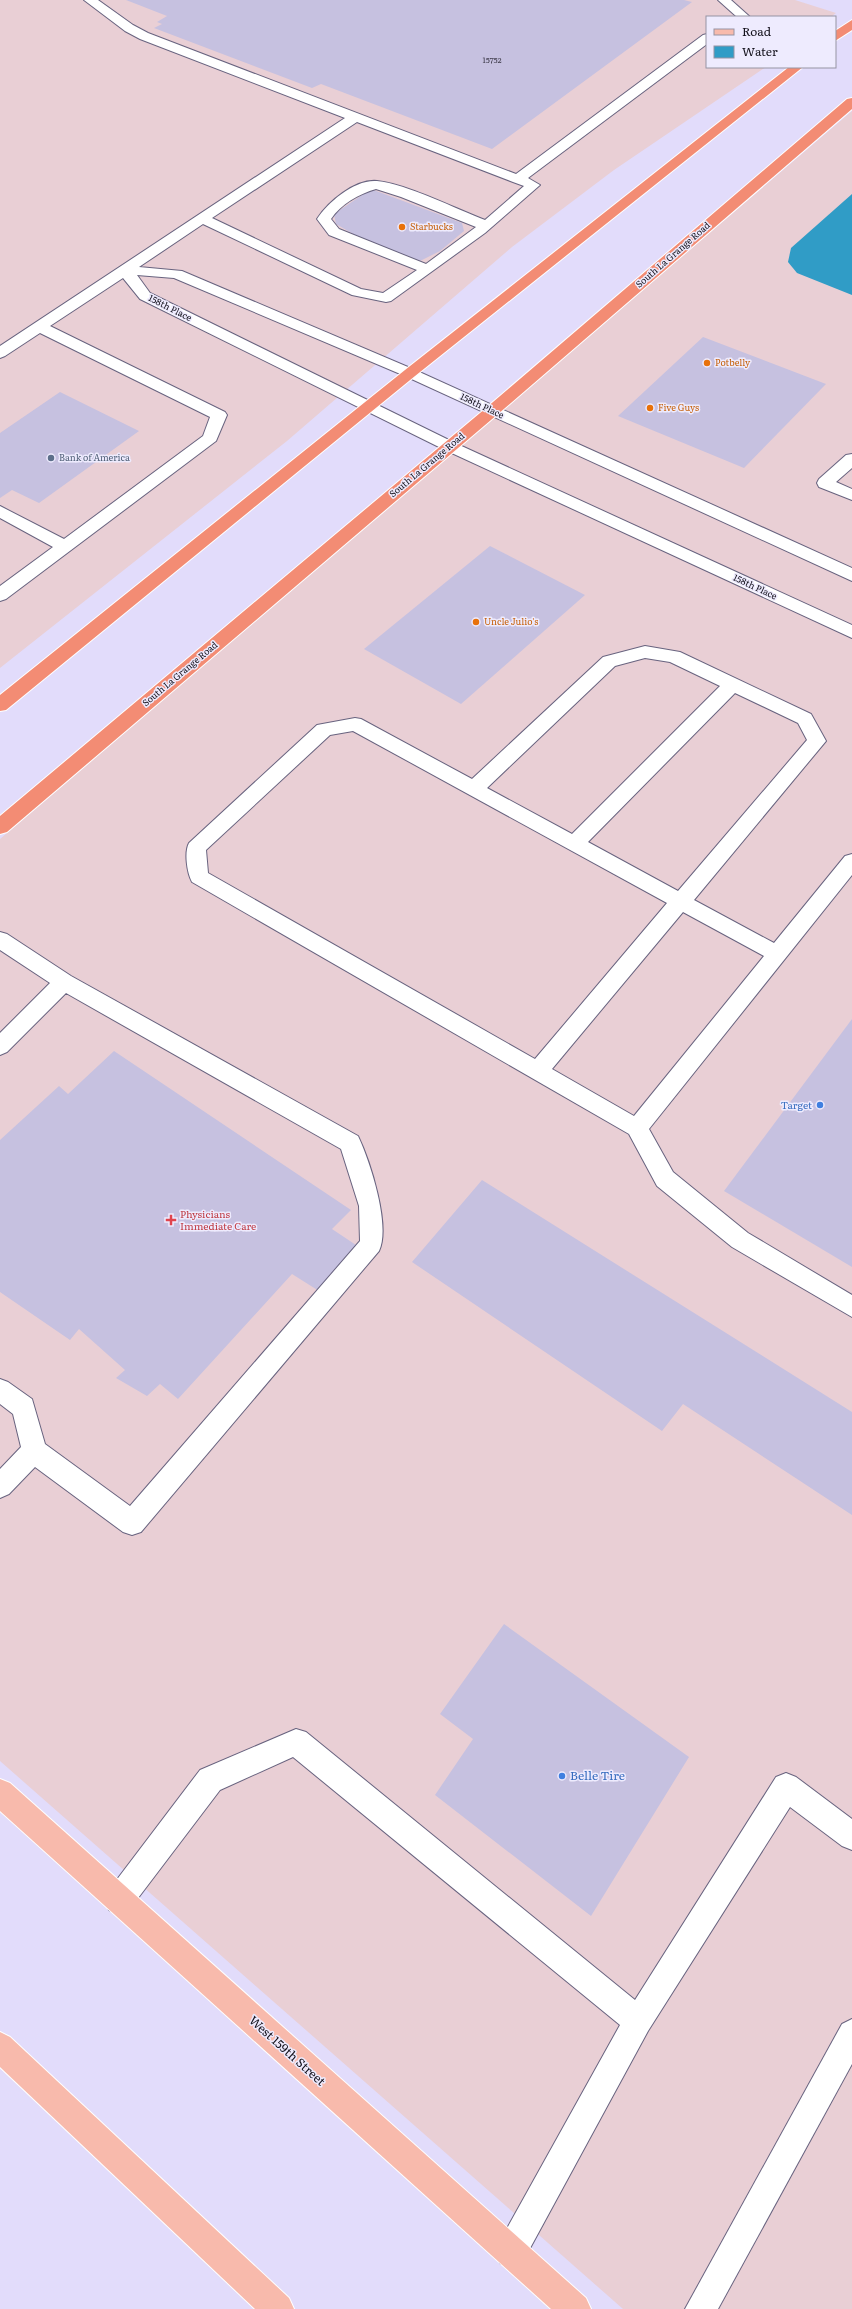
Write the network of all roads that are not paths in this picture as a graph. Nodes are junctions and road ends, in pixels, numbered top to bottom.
1 (90, 0) edge
2 (724, 0) edge
3 (739, 16) edge
4 (852, 24) edge
5 (836, 36) edge
6 (706, 39) edge
7 (795, 68) edge
8 (852, 102) edge
9 (355, 117) junction
10 (518, 179) junction
11 (203, 219) junction
12 (485, 225) junction
13 (125, 270) junction
14 (427, 270) junction
15 (40, 326) junction
16 (0, 353) edge
17 (410, 373) junction
18 (368, 408) junction
19 (492, 411) junction
20 (449, 446) junction
21 (852, 459) edge
22 (852, 495) edge
23 (0, 511) edge
24 (65, 546) junction
25 (852, 575) edge
26 (0, 595) edge
27 (852, 632) edge
28 (733, 684) junction
29 (0, 705) edge
30 (474, 789) junction
31 (0, 827) edge
32 (574, 844) junction
33 (852, 861) edge
34 (680, 901) junction
35 (0, 940) edge
36 (777, 954) junction
37 (64, 982) junction
38 (0, 1046) edge
39 (536, 1071) junction
40 (636, 1128) junction
41 (852, 1307) edge
42 (0, 1390) edge
43 (34, 1451) junction
44 (0, 1486) edge
45 (0, 1793) edge
46 (852, 1836) edge
47 (119, 1900) junction
48 (638, 2021) junction
49 (852, 2034) edge
50 (0, 2047) edge
51 (511, 2252) junction
52 (278, 2309) edge
53 (575, 2309) edge
54 (701, 2309) edge

1 - 9 lane
2 - 3 lane
4 - 5 highway
6 - 10 lane
7 - 17 highway
8 - 19 highway, South La Grange Road
9 - 10 lane
9 - 11 lane
10 - 12 lane
11 - 13 lane
11 - 14 lane
12 - 14 lane
12 - 14 lane
13 - 15 lane
13 - 17 lane, 158th Place
13 - 18 lane, 158th Place
15 - 16 lane
15 - 24 lane
17 - 18 highway
17 - 19 lane, 158th Place
18 - 20 lane, 158th Place
18 - 29 highway
19 - 20 highway, South La Grange Road
19 - 25 lane, 158th Place
20 - 27 lane, 158th Place
20 - 31 highway, South La Grange Road
21 - 22 lane
23 - 24 lane
24 - 26 lane
28 - 30 lane
28 - 32 lane
28 - 34 lane
30 - 32 lane
30 - 39 lane
32 - 34 lane
33 - 36 lane
34 - 36 lane
34 - 39 lane
35 - 37 lane
36 - 40 lane
37 - 38 lane
37 - 43 lane
39 - 40 lane
40 - 41 lane
42 - 43 lane
43 - 44 lane
45 - 47 main road, West 159th Street
46 - 48 lane
47 - 48 lane
47 - 51 main road, West 159th Street
48 - 51 lane
49 - 54 lane
50 - 52 main road
51 - 53 main road, West 159th Street

